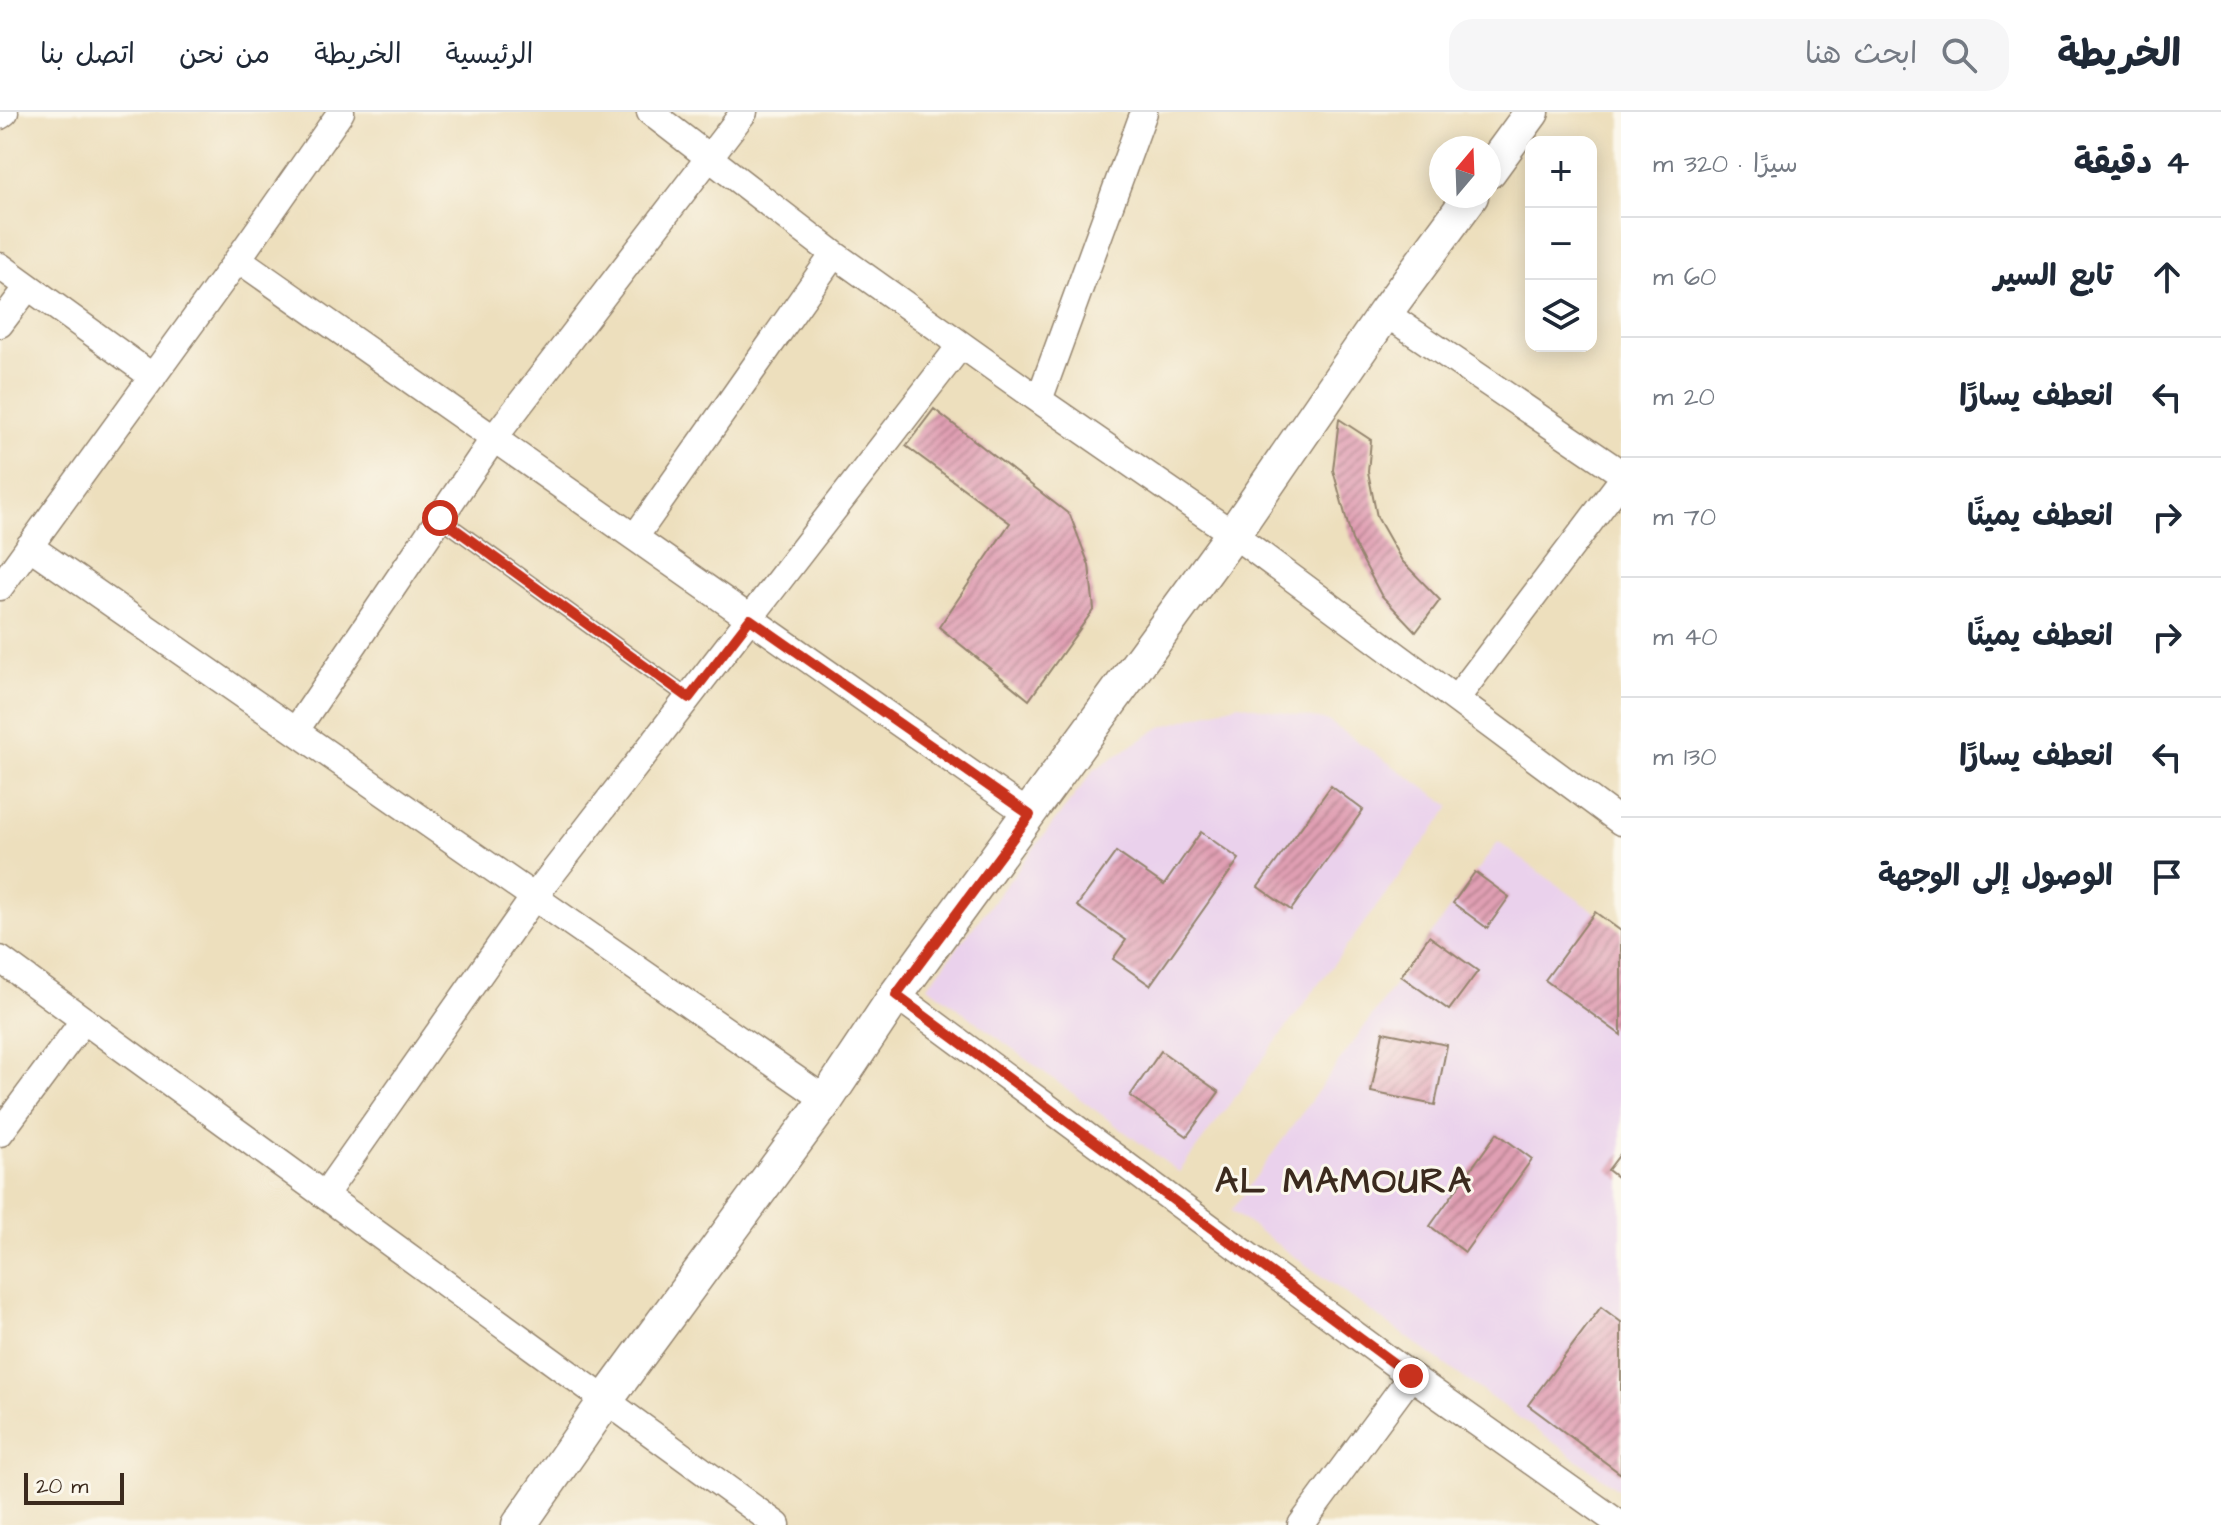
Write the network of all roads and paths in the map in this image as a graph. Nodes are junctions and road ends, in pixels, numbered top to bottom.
1 (341, 112) edge
2 (650, 112) edge
3 (744, 112) edge
4 (1144, 112) edge
5 (1532, 112) edge
6 (1501, 155) edge
7 (710, 156) junction
8 (1462, 208) edge
9 (834, 254) junction
10 (238, 259) junction
11 (0, 266) edge
12 (28, 287) junction
13 (1385, 313) junction
14 (0, 324) edge
15 (961, 345) junction
16 (153, 377) junction
17 (1039, 400) junction
18 (494, 438) junction
19 (1621, 473) edge
20 (1621, 481) edge
21 (440, 518) junction
22 (1233, 534) junction
23 (635, 537) junction
24 (29, 546) junction
25 (0, 587) edge
26 (750, 619) junction
27 (689, 698) junction
28 (1456, 699) junction
29 (296, 730) junction
30 (1030, 815) junction
31 (1621, 822) edge
32 (534, 897) junction
33 (0, 959) edge
34 (896, 995) junction
35 (84, 1020) junction
36 (826, 1100) junction
37 (0, 1133) edge
38 (325, 1194) junction
39 (1411, 1376) junction
40 (606, 1400) junction
41 (519, 1525) edge
42 (777, 1525) edge
43 (1301, 1525) edge
44 (1621, 1525) edge

1 - 10 street
2 - 7 street
3 - 7 street
4 - 17 street
5 - 6 street
7 - 9 street
7 - 18 street
8 - 13 street
9 - 15 street
9 - 23 street
10 - 16 street
10 - 18 street
11 - 12 street
12 - 14 street
12 - 16 street
13 - 19 street
13 - 22 street
15 - 17 street
15 - 26 street
16 - 24 street
17 - 22 street
18 - 21 street
18 - 23 street
20 - 28 street
21 - 27 lane
21 - 29 street
22 - 28 street
22 - 30 street
23 - 26 street
24 - 25 street
24 - 29 street
26 - 27 street
26 - 30 street
27 - 32 street
28 - 31 street
29 - 32 street
30 - 34 street
32 - 36 street
32 - 38 street
33 - 35 street
34 - 36 street
34 - 39 street
35 - 37 street
35 - 38 street
36 - 40 street
38 - 40 street
39 - 43 street
39 - 44 street
40 - 41 street
40 - 42 street

